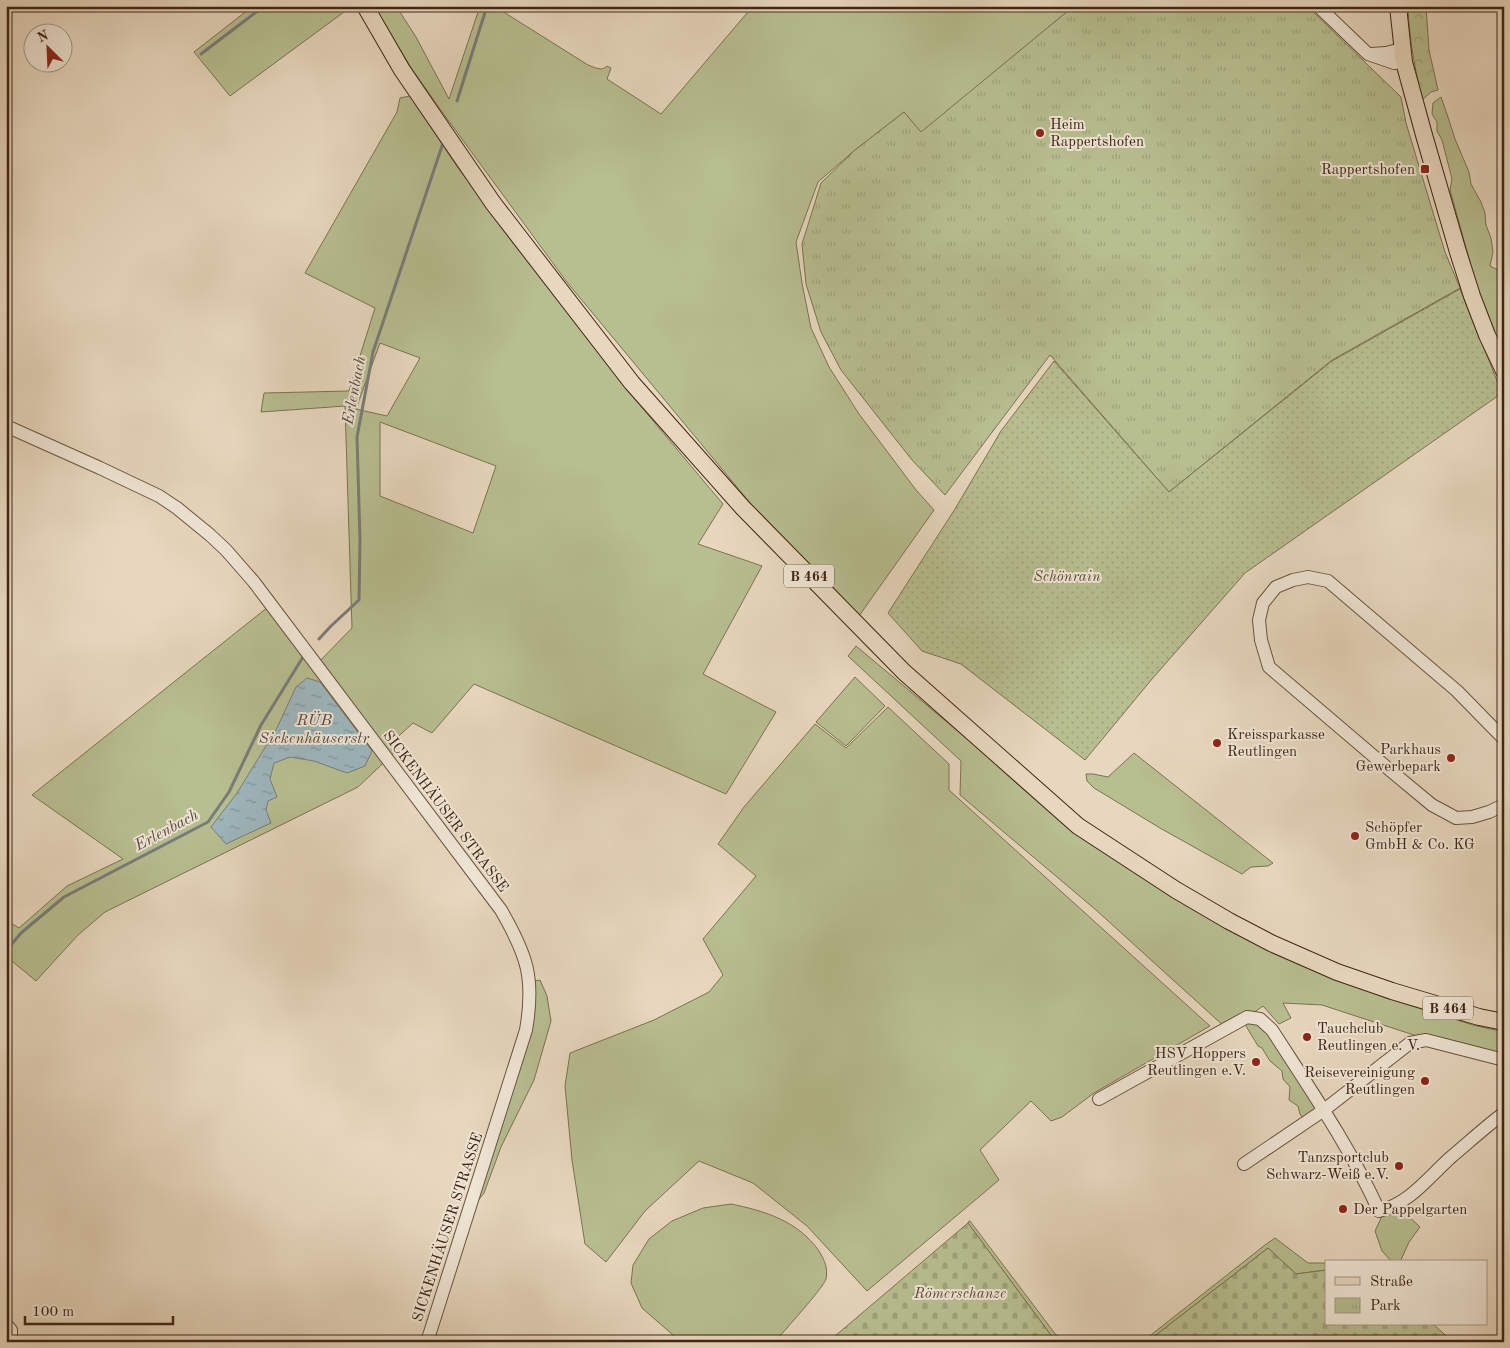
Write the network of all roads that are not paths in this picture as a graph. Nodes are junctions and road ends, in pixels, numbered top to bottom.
1 (365, 6) edge
2 (1318, 6) edge
3 (1398, 6) edge
4 (1403, 56) junction
5 (1504, 371) edge
6 (6, 426) edge
7 (1504, 739) edge
8 (1502, 804) edge
9 (1504, 1022) edge
10 (1504, 1060) edge
11 (1099, 1099) dead end
12 (1324, 1110) junction
13 (1504, 1113) edge
14 (1244, 1164) dead end
15 (6, 1324) edge
16 (11, 1342) edge
17 (427, 1342) edge

1 - 9 main road, B 464
2 - 4 street
3 - 4 main road
4 - 5 main road
6 - 17 street, SICKENHÄUSER STRASSE
7 - 8 street
10 - 12 street
11 - 12 street
12 - 13 street
12 - 14 street
15 - 16 street

